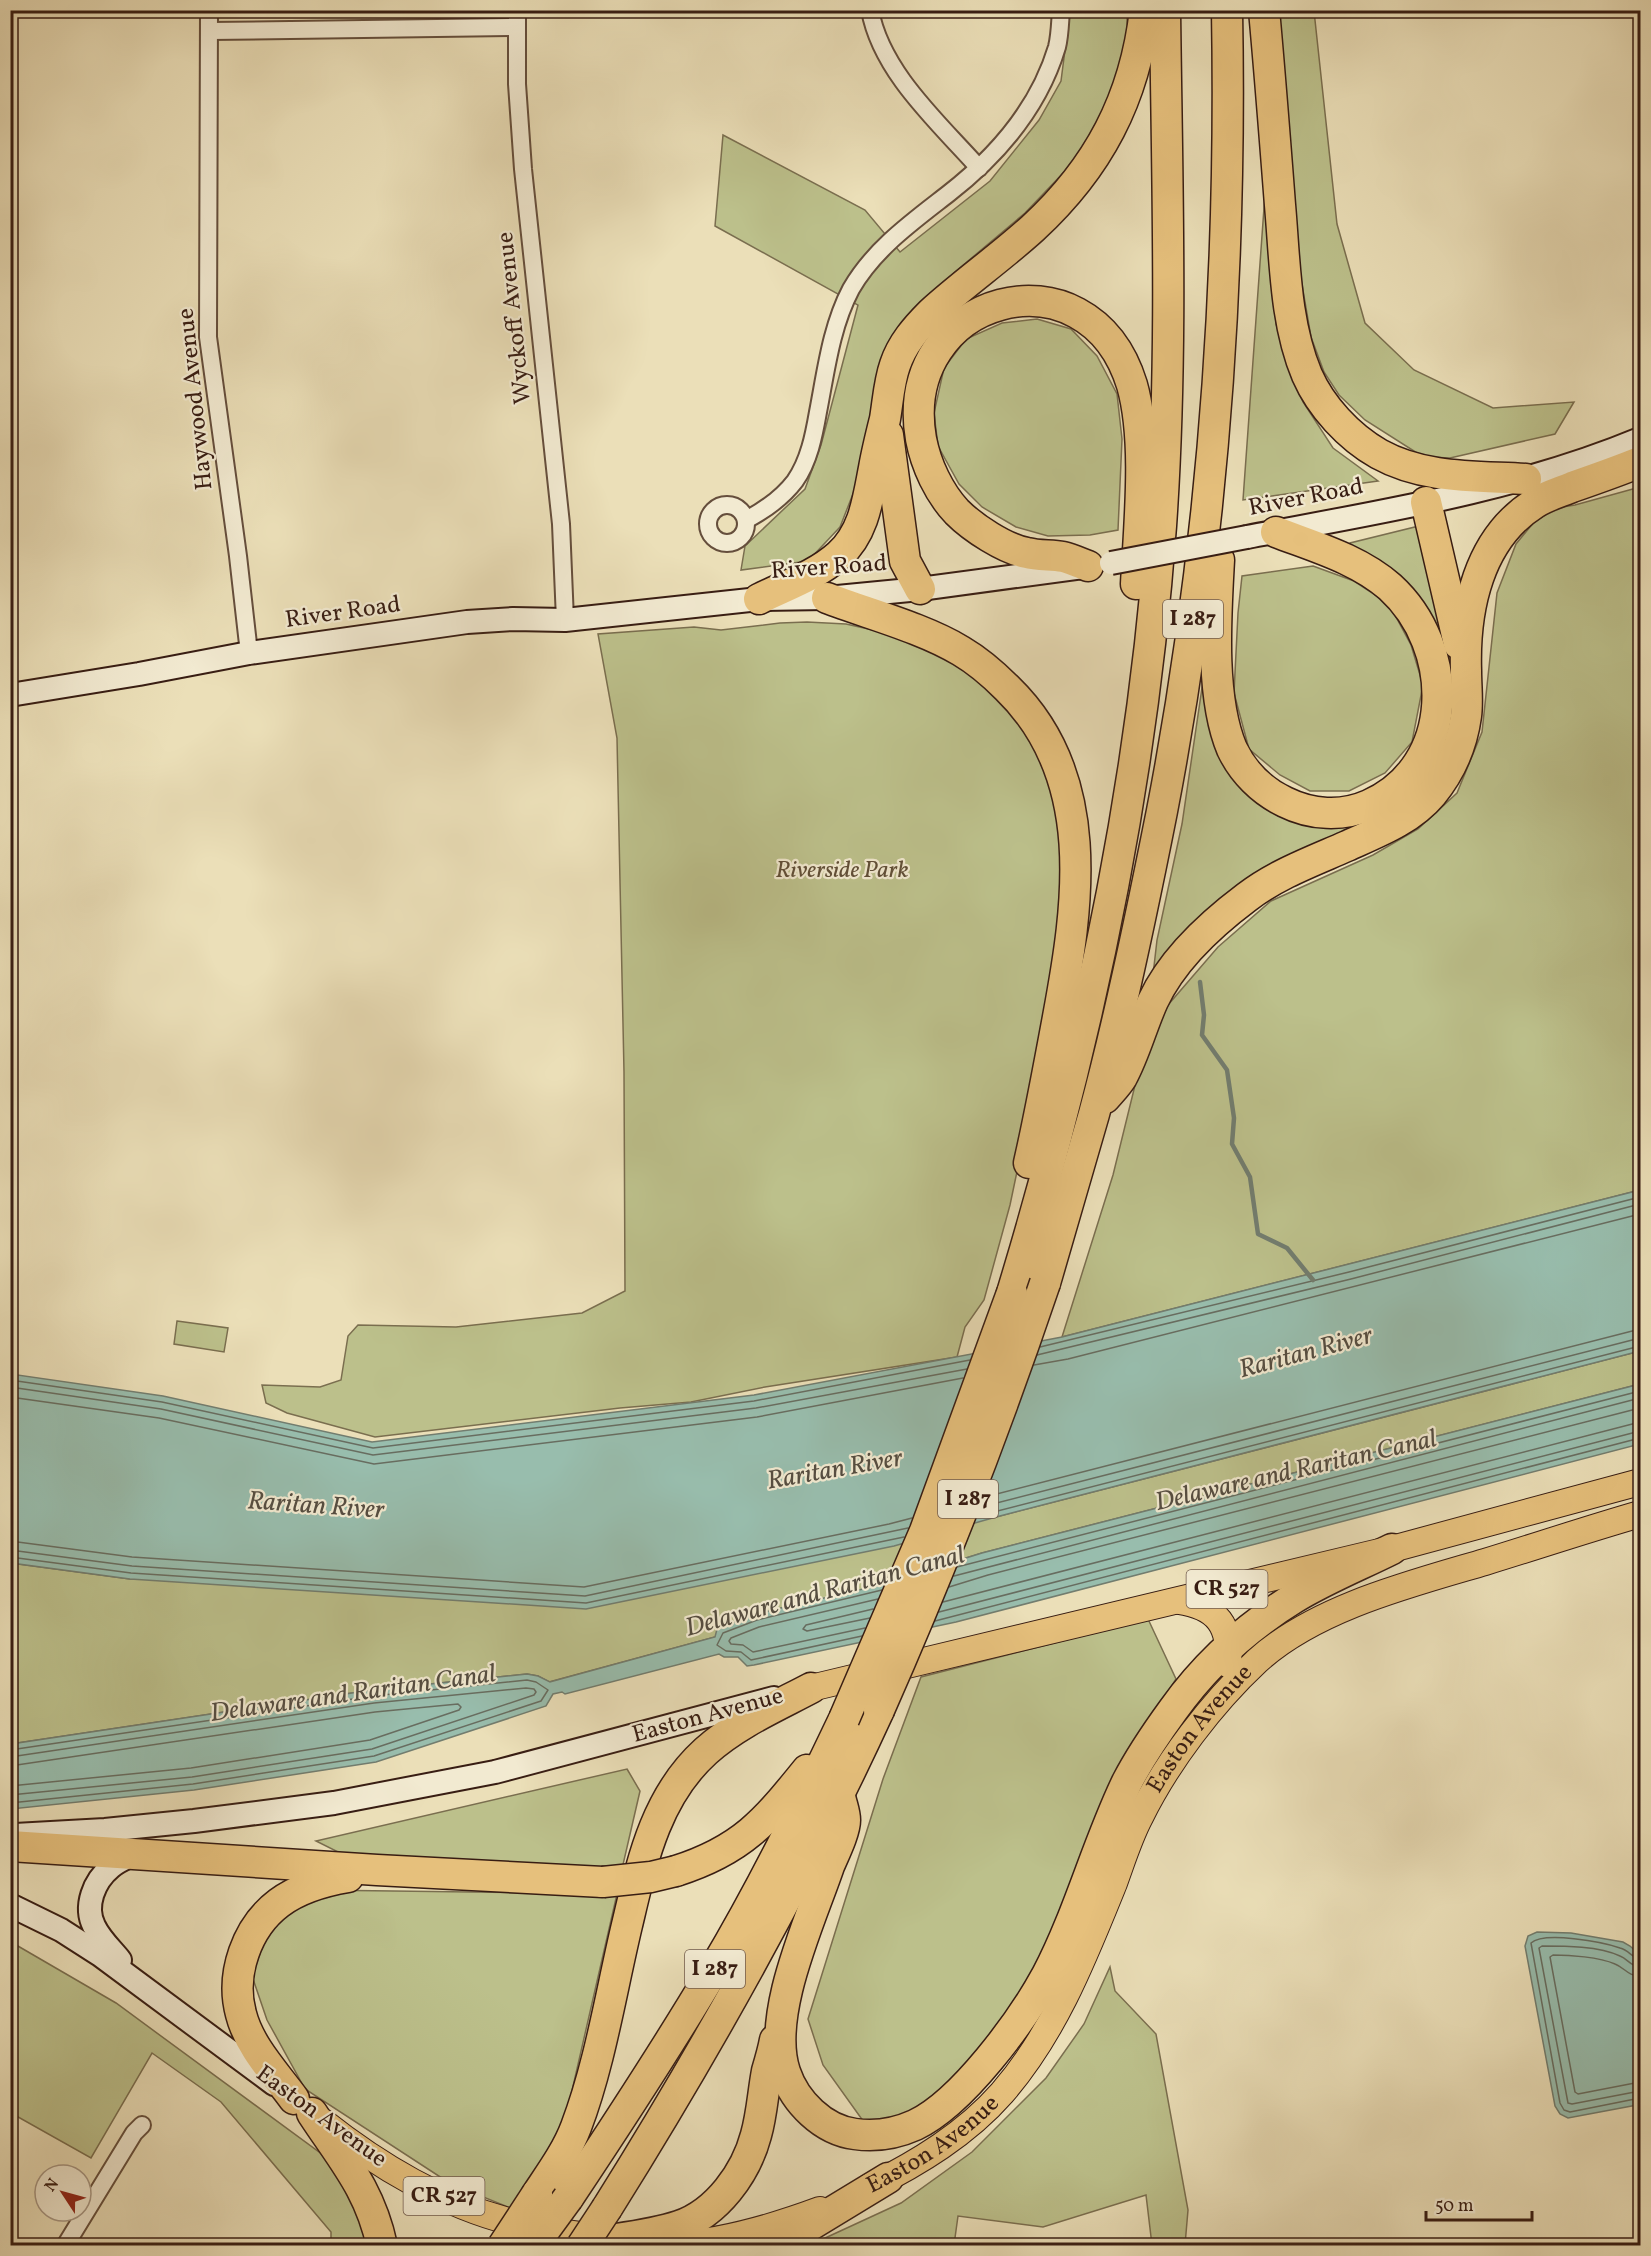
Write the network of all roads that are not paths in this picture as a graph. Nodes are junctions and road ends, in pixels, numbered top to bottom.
1 (209, 10) edge
2 (870, 10) edge
3 (1061, 10) edge
4 (1145, 10) edge
5 (1165, 10) edge
6 (1227, 10) edge
7 (1264, 10) edge
8 (516, 19) edge
9 (210, 31) junction
10 (979, 168) junction
11 (1219, 375) junction
12 (885, 417) junction
13 (1641, 439) edge
14 (1641, 462) edge
15 (1526, 479) junction
16 (1426, 502) junction
17 (746, 520) dead end
18 (1276, 532) junction
19 (1099, 565) junction
20 (920, 589) junction
21 (827, 598) junction
22 (759, 599) junction
23 (565, 620) junction
24 (249, 653) junction
25 (1466, 670) junction
26 (10, 695) edge
27 (1139, 736) junction
28 (1094, 1112) junction
29 (1026, 1247) junction
30 (1641, 1482) edge
31 (1635, 1518) edge
32 (1392, 1549) junction
33 (1178, 1601) junction
34 (1229, 1646) junction
35 (811, 1688) junction
36 (1219, 1700) junction
37 (842, 1723) junction
38 (840, 1796) junction
39 (217, 1818) junction
40 (10, 1835) edge
41 (10, 1846) edge
42 (133, 1854) junction
43 (377, 1870) junction
44 (10, 1905) edge
45 (140, 1984) junction
46 (780, 2020) junction
47 (303, 2106) junction
48 (142, 2125) dead end
49 (888, 2178) junction
50 (616, 2239) junction
51 (65, 2246) edge
52 (382, 2246) edge
53 (502, 2246) edge
54 (533, 2246) edge
55 (582, 2246) edge
56 (776, 2246) edge

1 - 9 street, Haywood Avenue
2 - 10 street
3 - 10 street
4 - 12 highway
5 - 27 highway, I 287
6 - 11 highway, I 287
7 - 15 highway
8 - 9 street
8 - 23 street, Wyckoff Avenue
9 - 24 street, Haywood Avenue
10 - 17 street
11 - 18 highway
11 - 28 highway, I 287
12 - 20 highway
12 - 22 highway
13 - 15 main road, River Road
14 - 25 highway
15 - 16 main road, River Road
16 - 18 main road, River Road
16 - 25 highway
18 - 19 main road, River Road, bridge
19 - 20 main road, River Road
19 - 27 highway
20 - 21 main road, River Road
21 - 22 main road, River Road
21 - 29 highway
22 - 23 main road, River Road
23 - 24 main road, River Road
24 - 26 main road, River Road
25 - 28 highway
27 - 29 highway, I 287
28 - 38 highway, I 287, bridge
29 - 37 highway, I 287, bridge
30 - 32 main road, Easton Avenue / CR 527
31 - 36 main road, Easton Avenue / CR 527
32 - 33 main road, Easton Avenue / CR 527
32 - 34 highway
33 - 34 main road
33 - 35 main road, Easton Avenue / CR 527
34 - 36 main road
34 - 46 highway
35 - 39 main road, Easton Avenue / CR 527
35 - 53 highway, bridge
36 - 49 main road, Easton Avenue / CR 527
37 - 43 highway, bridge
37 - 54 highway, I 287, bridge
38 - 46 highway
38 - 55 highway, I 287, bridge
39 - 40 main road, Easton Avenue / CR 527
39 - 42 main road
41 - 42 highway
42 - 43 highway
42 - 45 main road
43 - 47 highway
44 - 45 main road, Easton Avenue / CR 527
45 - 47 main road, Easton Avenue / CR 527
46 - 50 highway
47 - 50 main road, Easton Avenue / CR 527
47 - 52 highway
48 - 51 street
49 - 50 main road, Easton Avenue / CR 527
49 - 56 highway

